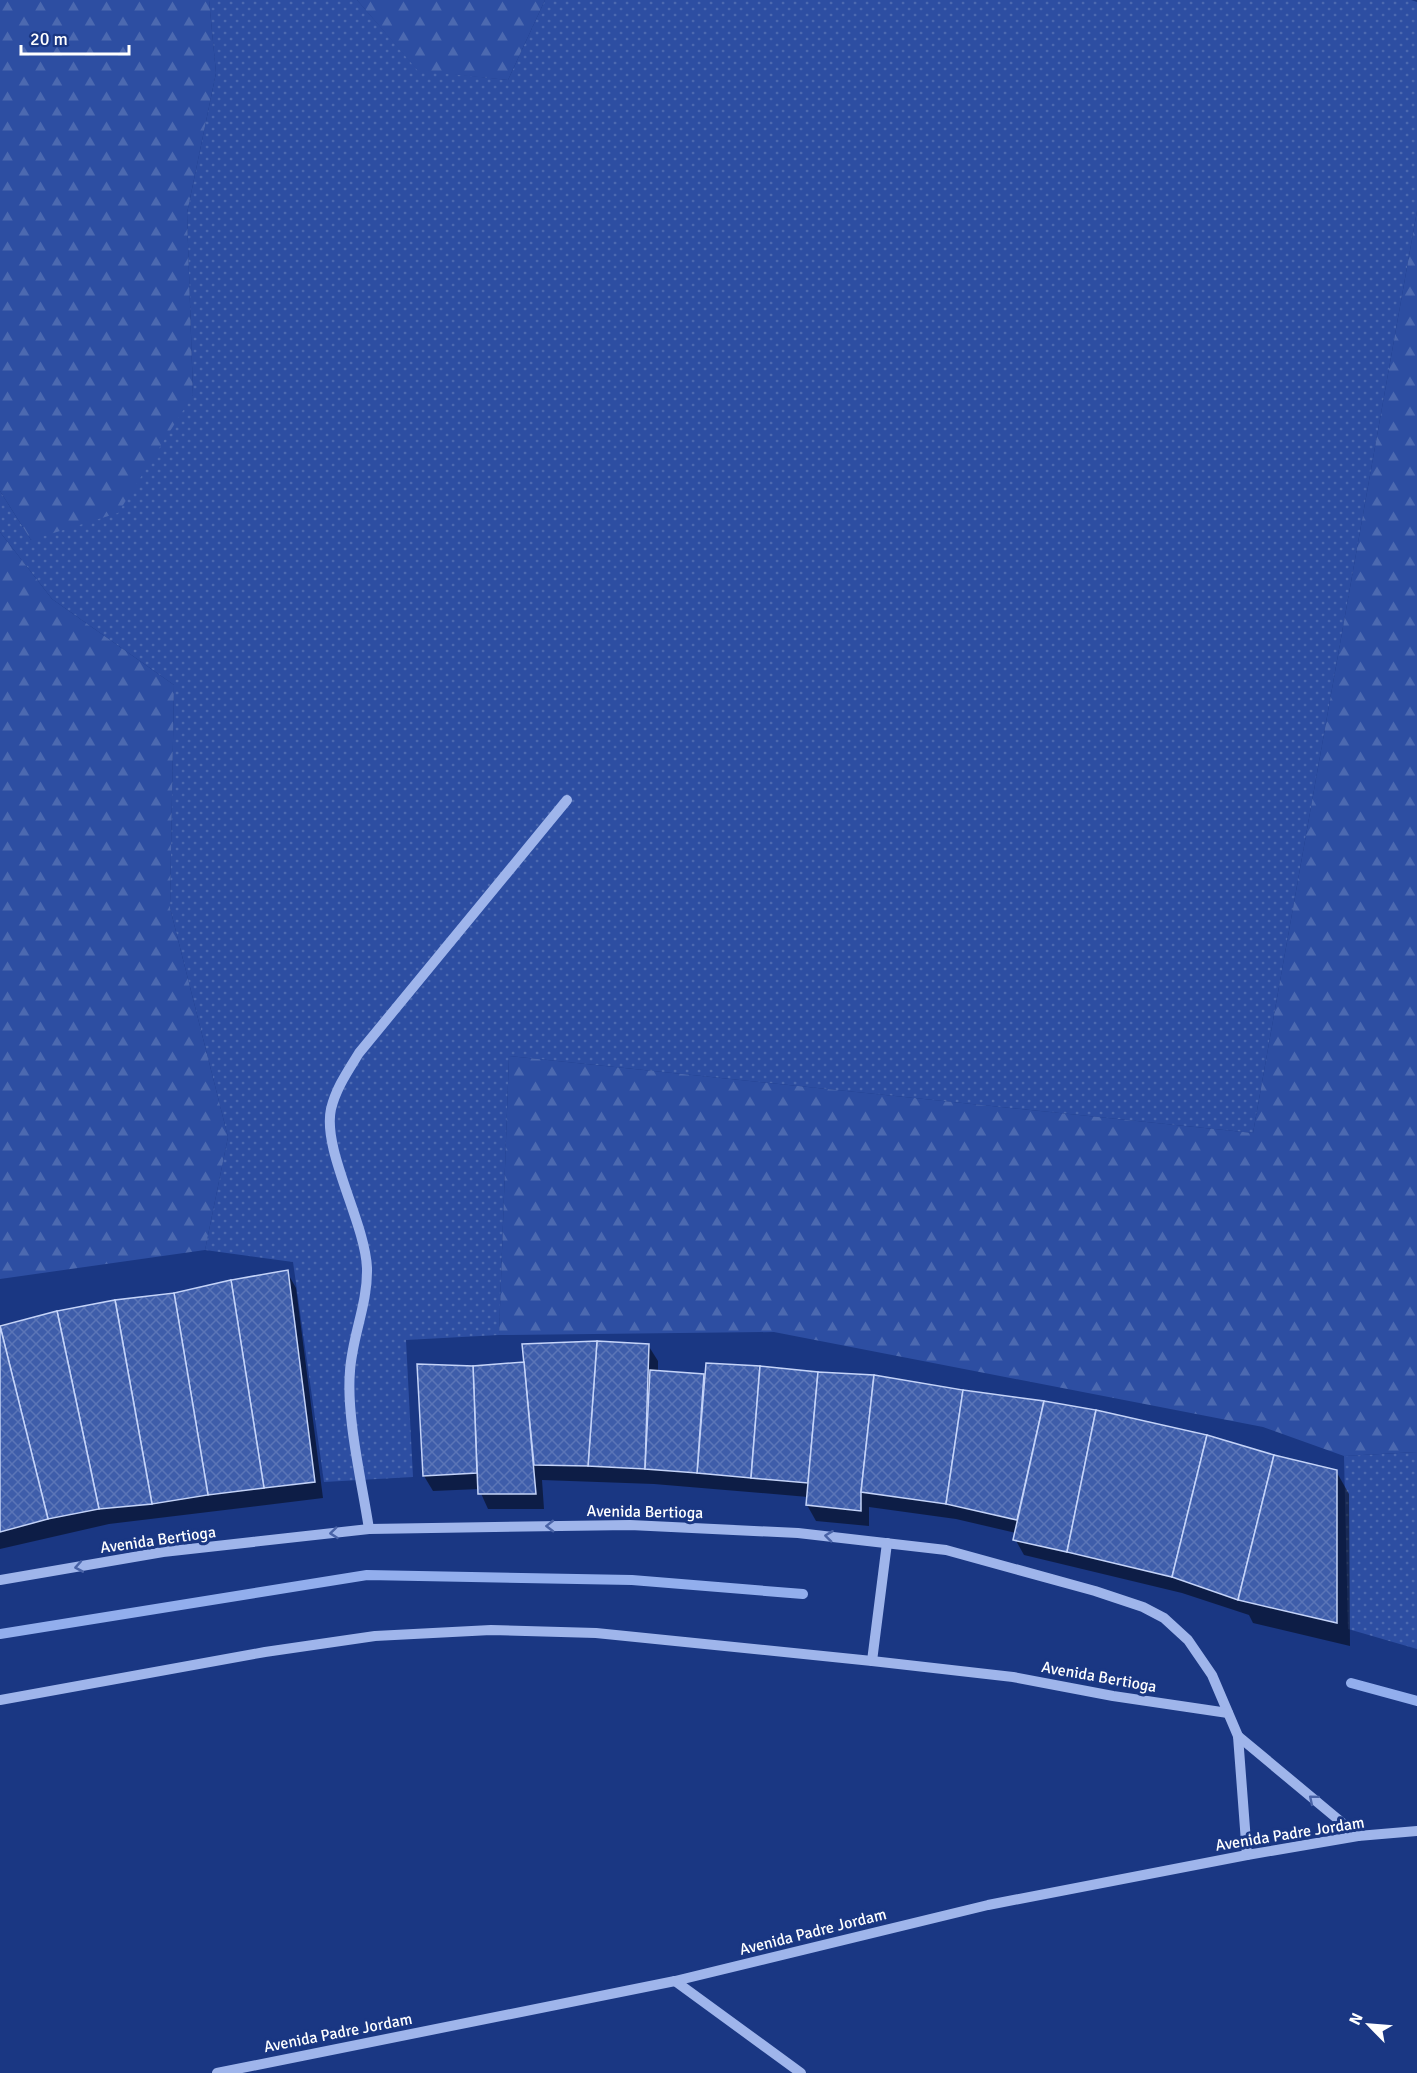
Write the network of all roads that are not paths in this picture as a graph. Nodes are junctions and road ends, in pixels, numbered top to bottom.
1 (567, 800) dead end
2 (369, 1529) junction
3 (887, 1543) junction
4 (0, 1580) edge
5 (872, 1661) junction
6 (0, 1700) edge
7 (1228, 1713) junction
8 (1239, 1736) junction
9 (1417, 1832) edge
10 (1358, 1836) junction
11 (1247, 1855) junction
12 (675, 1981) junction
13 (217, 2073) edge
14 (801, 2073) edge

1 - 2 street
3 -> 2 street, Avenida Bertioga
2 -> 4 street, Avenida Bertioga
3 - 5 street
3 - 7 street, Avenida Bertioga
5 - 6 street, Avenida Bertioga
5 - 7 street, Avenida Bertioga
7 - 8 street, Avenida Bertioga
10 -> 8 street
8 - 11 street, Avenida Bertioga
9 - 10 street, Avenida Padre Jordam
10 - 11 street, Avenida Padre Jordam
11 - 12 street, Avenida Padre Jordam
12 - 13 street, Avenida Padre Jordam
12 - 14 street

